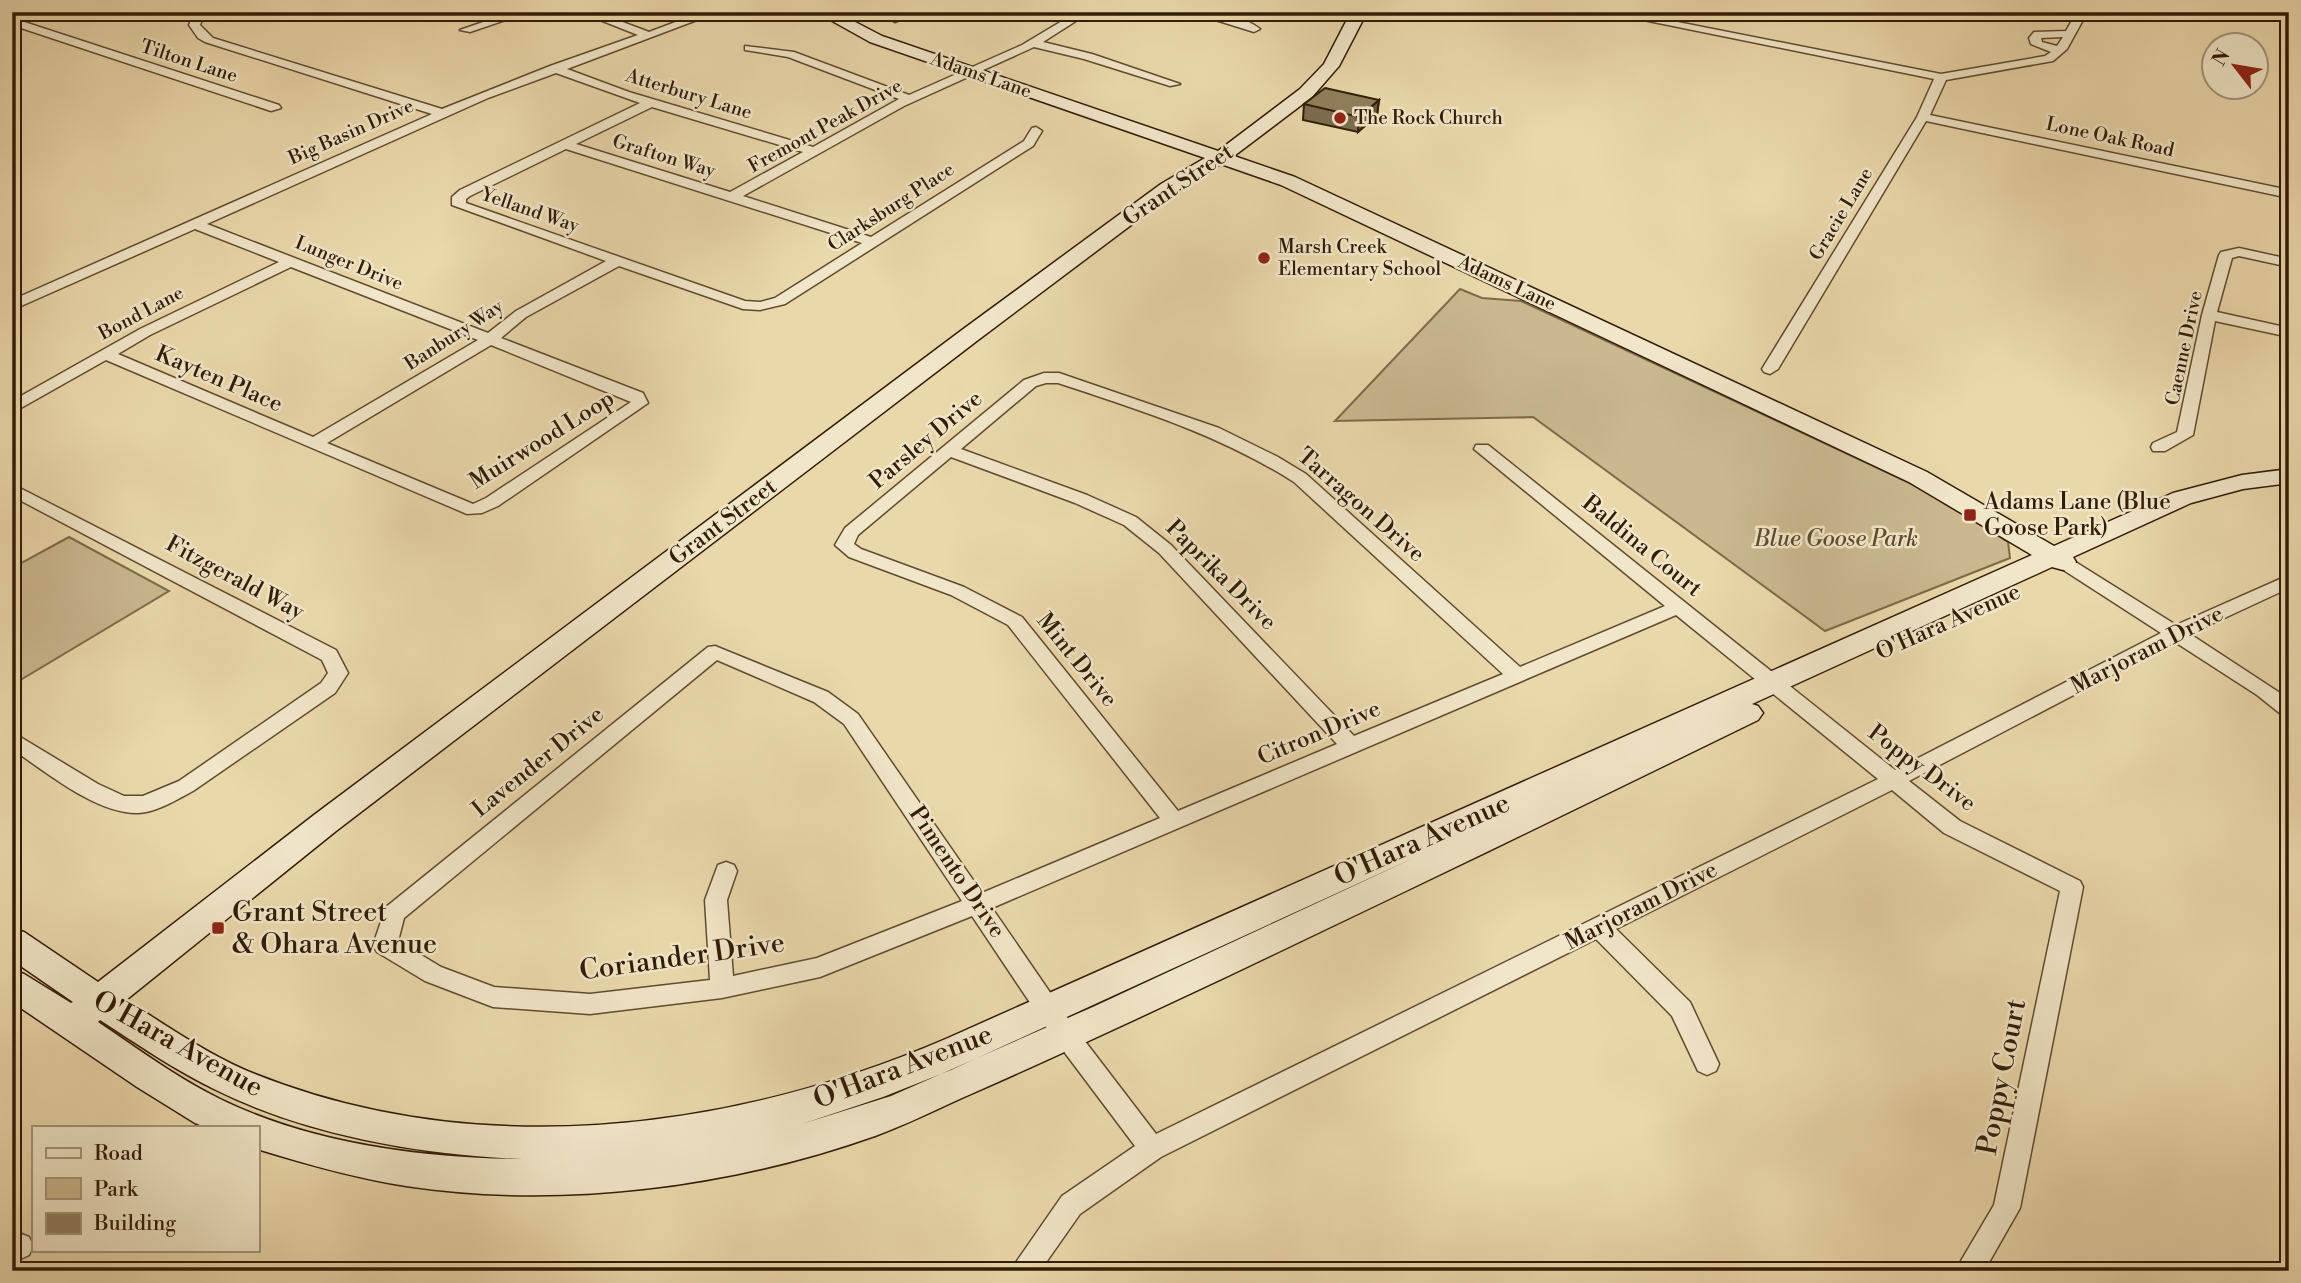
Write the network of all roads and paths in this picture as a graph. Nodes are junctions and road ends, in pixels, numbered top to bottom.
1 (200, 12) edge
2 (524, 12) edge
3 (585, 12) edge
4 (713, 12) edge
5 (824, 12) edge
6 (913, 12) edge
7 (1085, 12) edge
8 (1195, 12) edge
9 (1359, 12) edge
10 (1609, 12) edge
11 (2117, 15) dead end
12 (895, 19) dead end
13 (12, 21) edge
14 (1254, 29) dead end
15 (466, 30) dead end
16 (2069, 34) junction
17 (648, 35) junction
18 (1033, 43) junction
19 (749, 48) dead end
20 (2060, 51) junction
21 (554, 68) junction
22 (972, 72) junction
23 (1941, 76) junction
24 (1174, 84) dead end
25 (910, 99) junction
26 (650, 103) junction
27 (275, 108) dead end
28 (442, 113) junction
29 (1923, 117) junction
30 (1036, 131) dead end
31 (564, 144) junction
32 (814, 151) junction
33 (1221, 157) junction
34 (2289, 194) edge
35 (732, 197) junction
36 (194, 224) junction
37 (873, 242) junction
38 (292, 261) junction
39 (617, 261) junction
40 (2289, 263) edge
41 (12, 306) edge
42 (760, 306) joint
43 (2209, 315) junction
44 (2289, 333) edge
45 (490, 339) junction
46 (107, 355) junction
47 (1770, 369) dead end
48 (1030, 383) joint
49 (12, 408) edge
50 (313, 444) junction
51 (2160, 447) dead end
52 (1482, 449) dead end
53 (950, 451) junction
54 (2289, 476) edge
55 (12, 488) edge
56 (2289, 490) edge
57 (851, 532) joint
58 (2062, 561) junction
59 (2289, 581) edge
60 (1678, 607) junction
61 (2176, 633) junction
62 (715, 653) joint
63 (1517, 675) junction
64 (1779, 688) junction
65 (2289, 710) edge
66 (12, 739) edge
67 (1351, 746) junction
68 (1892, 780) junction
69 (1174, 821) junction
70 (726, 871) dead end
71 (2072, 887) joint
72 (979, 904) junction
73 (394, 913) joint
74 (1599, 927) junction
75 (12, 942) edge
76 (12, 984) edge
77 (722, 988) junction
78 (85, 1013) junction
79 (1058, 1023) junction
80 (1707, 1063) dead end
81 (244, 1126) edge
82 (259, 1133) edge
83 (1152, 1149) junction
84 (1024, 1271) edge
85 (1969, 1271) edge

1 - 28 street
2 - 15 street
3 - 17 street
4 - 17 street, Big Basin Drive
5 - 22 street, Adams Lane
6 - 12 street
7 - 18 street, Fremont Peak Drive
8 - 14 street
9 - 33 street, Grant Street
10 - 23 street
11 - 16 street
13 - 27 street, Tilton Lane
16 - 20 street
16 - 20 street
17 - 21 street, Big Basin Drive
18 - 22 street, Fremont Peak Drive
18 - 24 street
19 - 25 street
20 - 23 street
21 - 26 street, Atterbury Lane
21 - 28 street, Big Basin Drive
22 - 25 street, Fremont Peak Drive
22 - 33 street, Adams Lane
23 - 29 street, Gracie Lane
25 - 32 street, Fremont Peak Drive
26 - 31 street, Yelland Way
26 - 32 street, Atterbury Lane
28 - 36 street, Big Basin Drive
29 - 34 street, Lone Oak Road
29 - 47 street, Gracie Lane
30 - 37 street, Clarksburg Place
31 - 35 street, Grafton Way
31 - 39 street, Yelland Way
32 - 35 street, Fremont Peak Drive
33 - 58 street, Adams Lane
33 - 78 street, Grant Street
35 - 37 street, Grafton Way
36 - 38 street, Lunger Drive
36 - 41 street, Big Basin Drive
37 - 42 street, Clarksburg Place
38 - 45 street, Lunger Drive
38 - 46 street, Bond Lane
39 - 42 street, Yelland Way
39 - 45 street, Banbury Way
40 - 43 street, Caenne Drive
43 - 44 street
43 - 51 street, Caenne Drive
45 - 50 street, Banbury Way
45 - 50 street, Muirwood Loop
46 - 49 street, Bond Lane
46 - 50 street, Kayten Place
48 - 53 street, Parsley Drive
48 - 63 street, Tarragon Drive
52 - 60 street, Baldina Court
53 - 57 street, Parsley Drive
53 - 67 street, Paprika Drive
54 - 58 street, O'Hara Avenue
55 - 66 street, Fitzgerald Way
56 - 58 street, O'Hara Avenue
57 - 69 street, Mint Drive
58 - 61 street
58 - 64 street, O'Hara Avenue
59 - 61 street, Marjoram Drive
60 - 63 street, Citron Drive
60 - 64 street, Baldina Court
61 - 65 street
61 - 68 street, Marjoram Drive
62 - 72 street, Pimento Drive
62 - 73 street, Lavender Drive
63 - 67 street, Citron Drive
64 - 68 street, Poppy Drive
64 - 79 street, O'Hara Avenue
67 - 69 street, Citron Drive
68 - 71 street, Poppy Drive
68 - 74 street, Marjoram Drive
69 - 72 street, Citron Drive
70 - 77 street
71 - 85 street, Poppy Court
72 - 77 street, Coriander Drive
72 - 79 street, Pimento Drive
73 - 77 street, Coriander Drive
74 - 80 street
74 - 83 street, Marjoram Drive
75 - 78 street, O'Hara Avenue
76 - 78 street, O'Hara Avenue
78 - 79 street, O'Hara Avenue
78 - 81 street, O'Hara Avenue
79 - 82 street, O'Hara Avenue
79 - 83 street, Pimento Drive
83 - 84 street, Marjoram Drive

